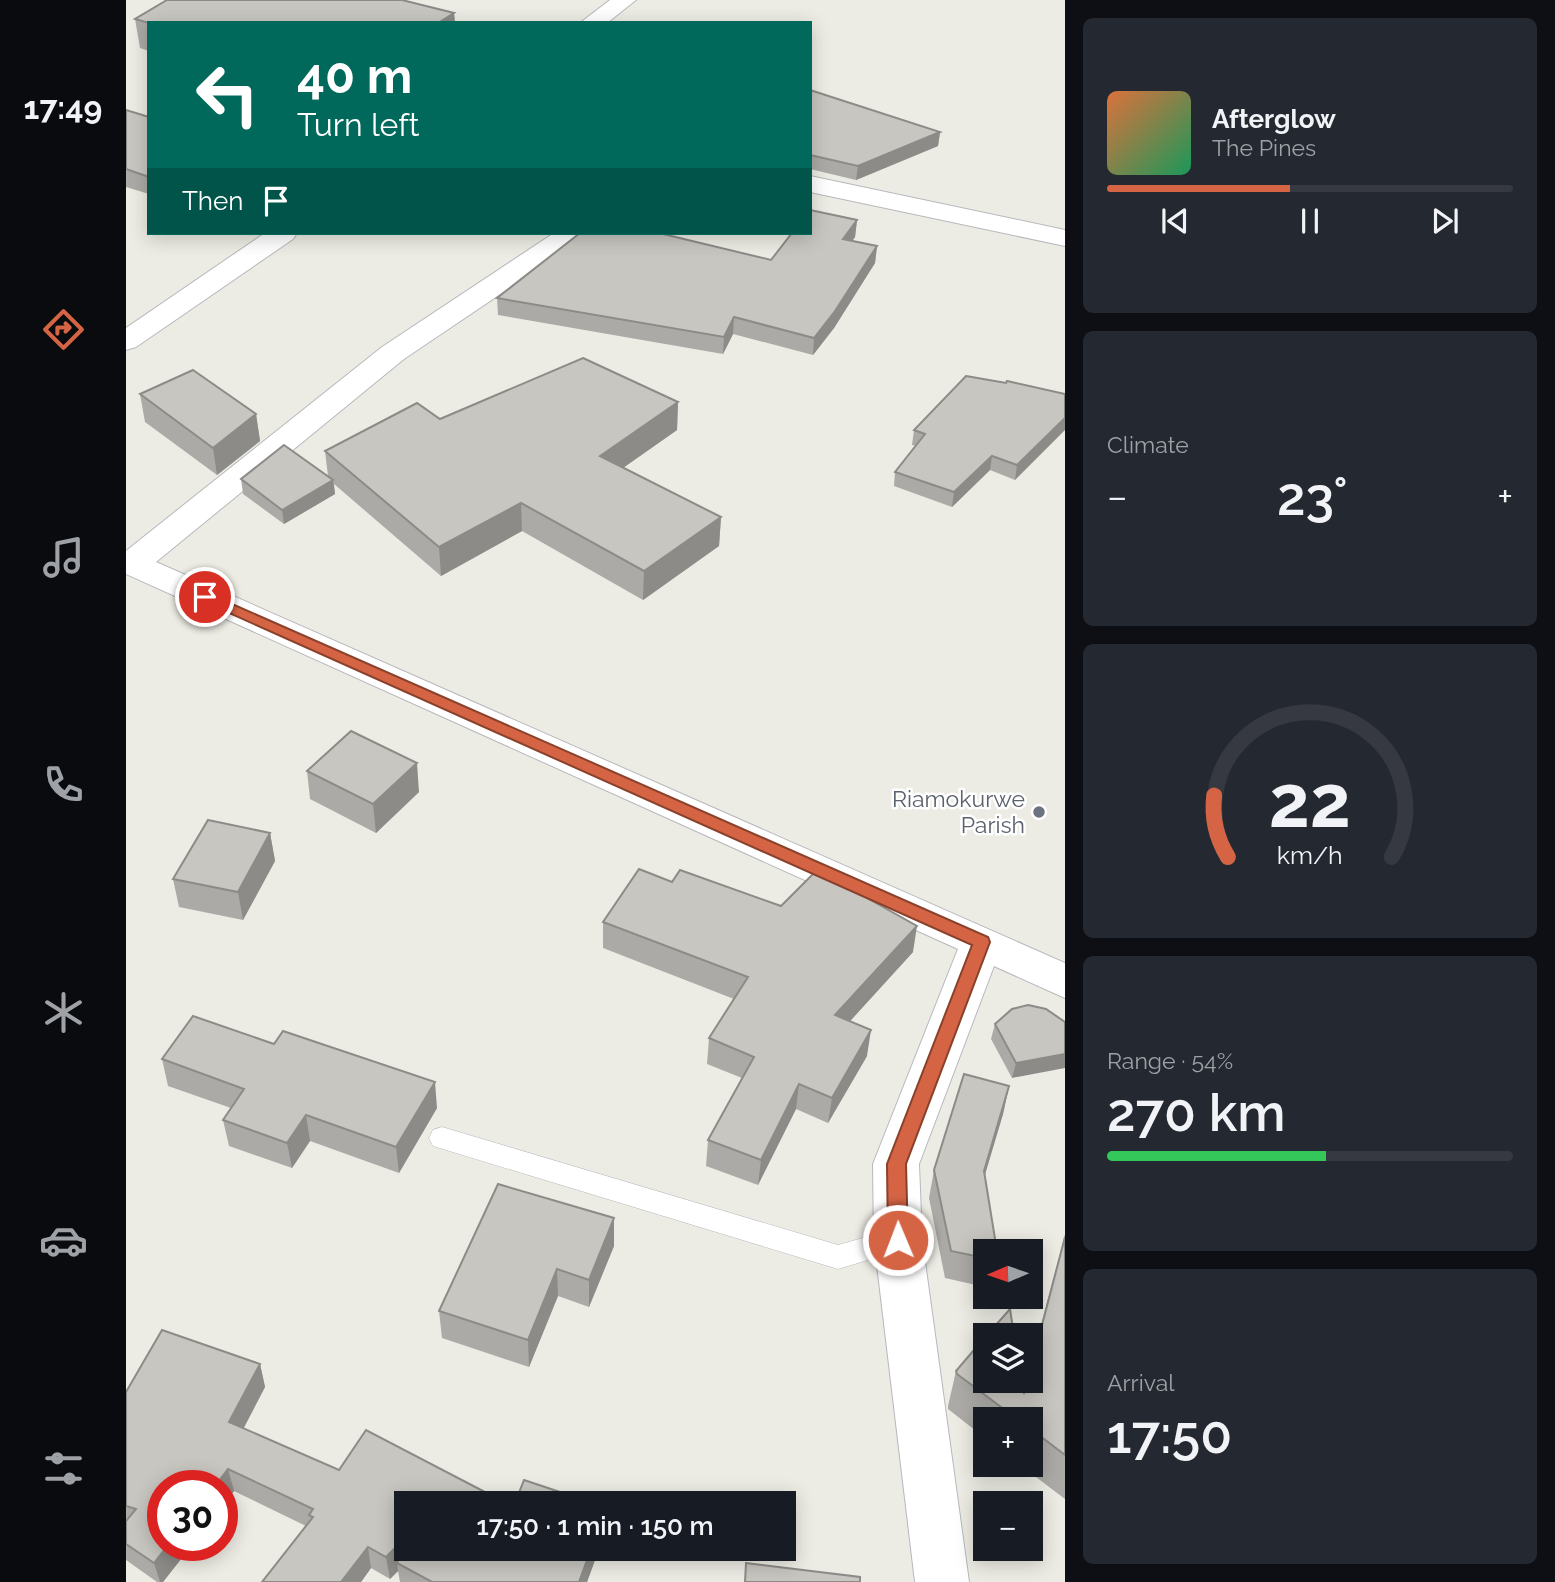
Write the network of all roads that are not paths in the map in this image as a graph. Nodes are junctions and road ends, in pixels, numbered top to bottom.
1 (625, 0) edge
2 (594, 21) edge
3 (812, 184) edge
4 (280, 235) edge
5 (569, 235) edge
6 (1065, 238) edge
7 (126, 341) edge
8 (129, 563) edge
9 (982, 942) junction
10 (1065, 982) edge
11 (442, 1138) dead end
12 (898, 1240) junction
13 (942, 1582) edge

1 - 2 street
3 - 6 street
4 - 7 street
5 - 8 street
8 - 9 street
9 - 10 street
9 - 12 street
11 - 12 lane
12 - 13 street

